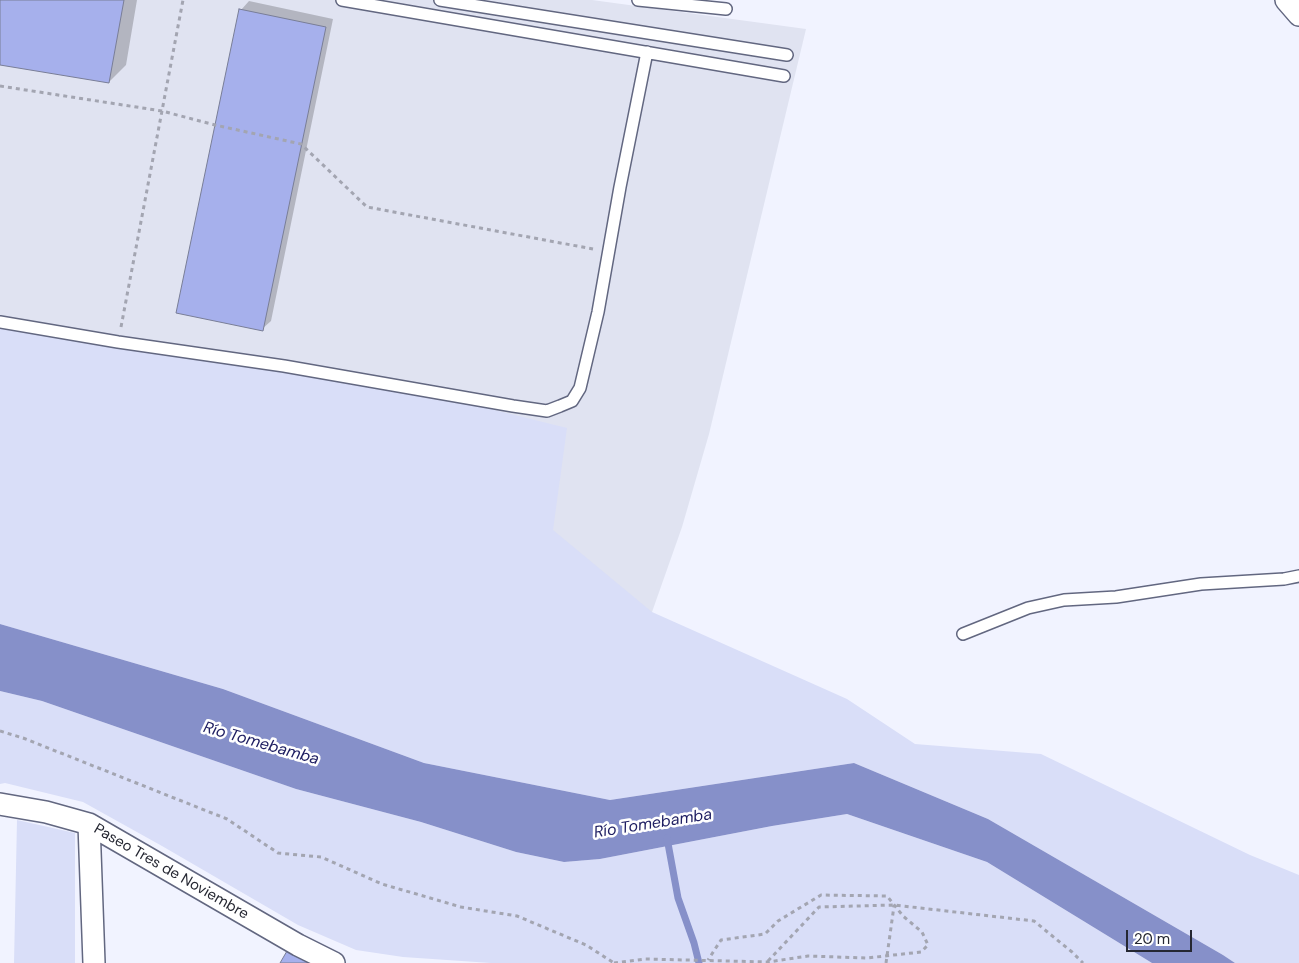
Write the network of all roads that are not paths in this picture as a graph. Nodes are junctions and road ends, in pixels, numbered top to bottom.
1 (342, 0) edge
2 (440, 0) edge
3 (638, 0) edge
4 (1286, 0) edge
5 (726, 9) dead end
6 (1299, 16) edge
7 (647, 52) junction
8 (787, 55) dead end
9 (784, 76) dead end
10 (0, 322) edge
11 (1299, 576) edge
12 (964, 634) dead end
13 (0, 804) edge
14 (89, 824) junction
15 (94, 963) edge
16 (334, 963) edge

1 - 7 lane
2 - 8 lane
3 - 5 lane
4 - 6 street
7 - 9 lane
7 - 10 lane
11 - 12 lane
13 - 14 street, Paseo Tres de Noviembre
14 - 15 street
14 - 16 street, Paseo Tres de Noviembre

